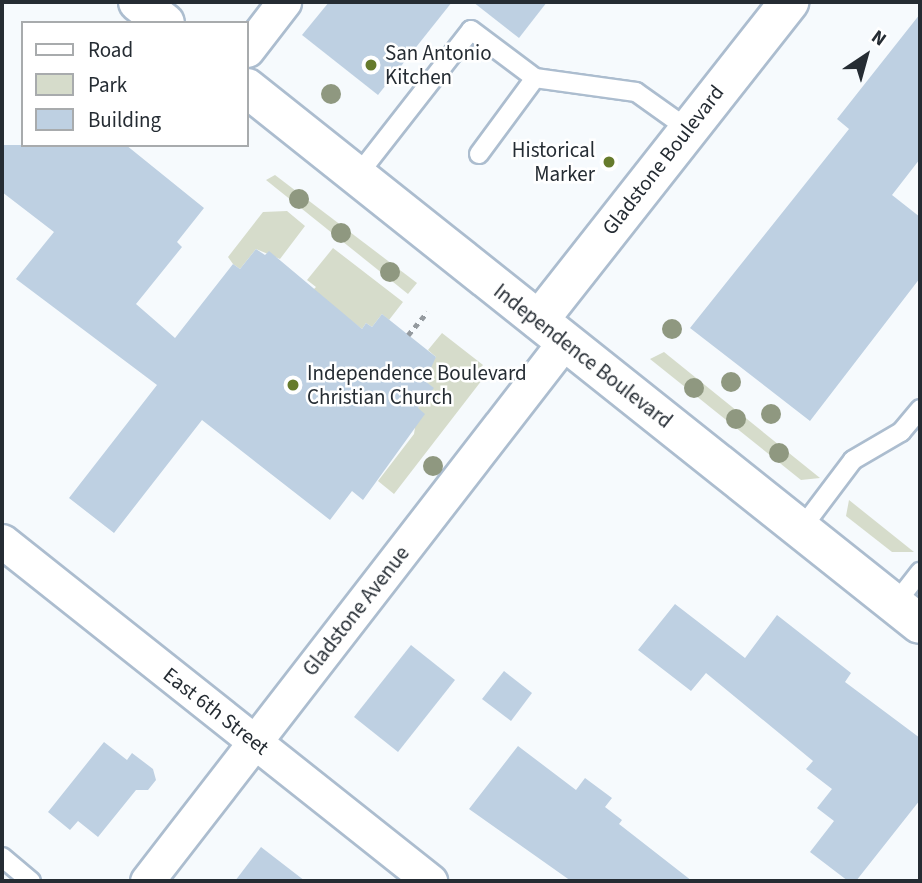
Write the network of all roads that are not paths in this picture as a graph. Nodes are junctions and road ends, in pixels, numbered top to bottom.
1 (138, 2) edge
2 (284, 2) edge
3 (789, 2) edge
4 (162, 21) edge
5 (248, 49) edge
6 (535, 78) junction
7 (248, 89) edge
8 (688, 129) junction
9 (479, 154) dead end
10 (358, 176) junction
11 (552, 330) junction
12 (920, 409) edge
13 (801, 529) junction
14 (2, 541) edge
15 (920, 572) edge
16 (910, 614) edge
17 (255, 741) junction
18 (2, 857) edge
19 (32, 881) edge
20 (147, 881) edge
21 (430, 881) edge

1 - 4 main road
2 - 5 street
3 - 8 main road, Gladstone Boulevard
6 - 8 lane
6 - 9 lane
6 - 10 lane
7 - 10 main road, Independence Boulevard
8 - 11 main road, Gladstone Boulevard
10 - 11 main road, Independence Boulevard
11 - 13 main road, Independence Boulevard
11 - 17 street, Gladstone Avenue
12 - 13 lane
13 - 16 main road, Independence Boulevard
14 - 17 street, East 6th Street
15 - 16 lane
17 - 20 street, Gladstone Avenue
17 - 21 street, East 6th Street
18 - 19 lane

